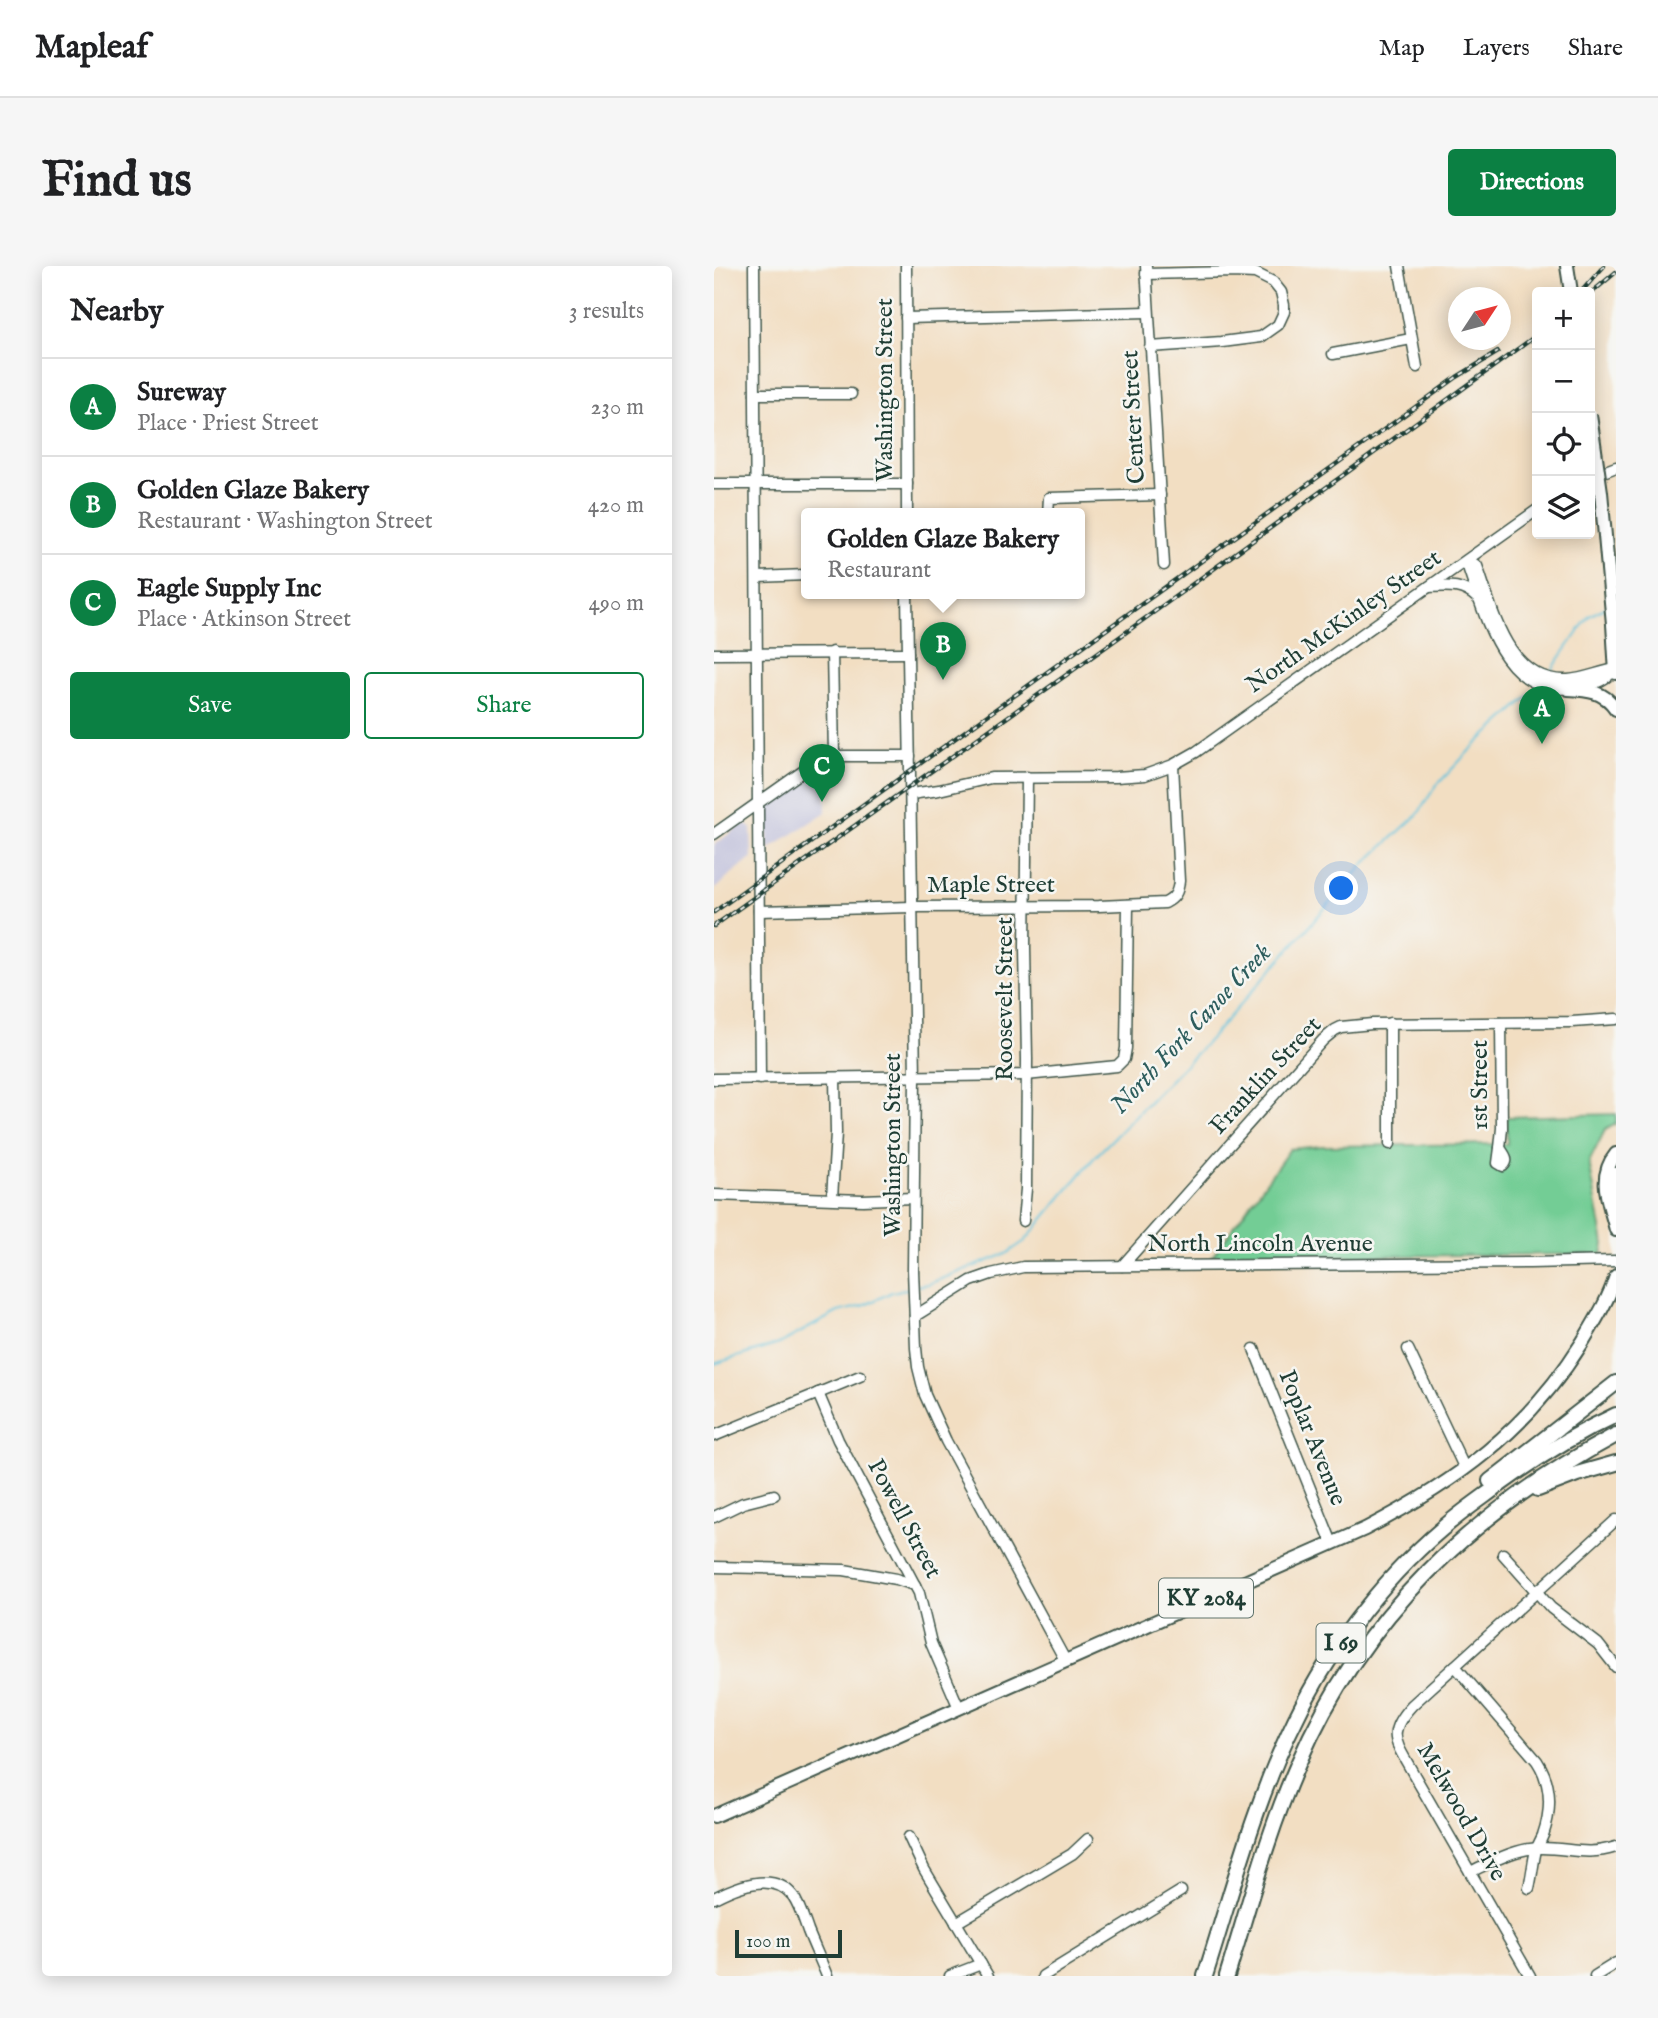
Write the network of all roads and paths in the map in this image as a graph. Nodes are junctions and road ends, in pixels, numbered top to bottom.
1 (754, 266) edge
2 (906, 266) edge
3 (1399, 266) edge
4 (1567, 266) edge
5 (1146, 270) edge
6 (1571, 287) edge
7 (1148, 312) junction
8 (906, 318) junction
9 (1411, 339) junction
10 (1150, 347) junction
11 (1334, 354) dead end
12 (1417, 367) dead end
13 (755, 394) junction
14 (851, 394) dead end
15 (1595, 450) edge
16 (1616, 467) edge
17 (1593, 476) edge
18 (714, 484) edge
19 (757, 484) junction
20 (907, 484) junction
21 (1160, 495) junction
22 (907, 508) edge
23 (1048, 508) edge
24 (1532, 514) edge
25 (1468, 560) junction
26 (1164, 565) dead end
27 (801, 575) edge
28 (757, 577) junction
29 (1429, 587) junction
30 (907, 599) edge
31 (1482, 605) junction
32 (832, 652) junction
33 (908, 653) junction
34 (714, 654) edge
35 (756, 654) junction
36 (1616, 670) edge
37 (1527, 673) junction
38 (1564, 686) junction
39 (1616, 709) edge
40 (834, 756) junction
41 (909, 756) junction
42 (1173, 765) junction
43 (1027, 777) junction
44 (911, 794) junction
45 (758, 802) junction
46 (714, 834) edge
47 (1025, 905) junction
48 (1128, 905) junction
49 (912, 907) junction
50 (759, 911) junction
51 (1616, 1018) edge
52 (1390, 1023) junction
53 (1501, 1023) junction
54 (1026, 1075) junction
55 (915, 1077) junction
56 (835, 1078) junction
57 (714, 1079) edge
58 (760, 1079) junction
59 (1390, 1144) dead end
60 (1500, 1148) dead end
61 (1616, 1154) edge
62 (1616, 1174) edge
63 (714, 1195) edge
64 (832, 1198) junction
65 (914, 1198) junction
66 (1616, 1200) edge
67 (1023, 1221) dead end
68 (1616, 1230) edge
69 (1616, 1261) edge
70 (1122, 1266) junction
71 (1616, 1276) edge
72 (915, 1315) junction
73 (1254, 1349) dead end
74 (1408, 1349) dead end
75 (860, 1376) dead end
76 (1616, 1383) edge
77 (818, 1393) junction
78 (1616, 1415) edge
79 (1616, 1435) edge
80 (714, 1436) edge
81 (1616, 1463) edge
82 (1465, 1469) junction
83 (774, 1496) dead end
84 (714, 1517) edge
85 (1488, 1517) junction
86 (1616, 1520) edge
87 (1332, 1543) junction
88 (1421, 1548) junction
89 (1503, 1554) dead end
90 (714, 1567) edge
91 (915, 1585) junction
92 (1536, 1593) junction
93 (1065, 1660) junction
94 (1455, 1666) junction
95 (1616, 1667) edge
96 (959, 1708) junction
97 (714, 1816) edge
98 (909, 1837) dead end
99 (1088, 1839) dead end
100 (1616, 1847) edge
101 (1537, 1848) junction
102 (1470, 1872) junction
103 (1530, 1888) dead end
104 (1181, 1891) dead end
105 (714, 1898) edge
106 (956, 1923) junction
107 (1616, 1963) edge
108 (981, 1964) junction
109 (827, 1976) edge
110 (950, 1976) edge
111 (988, 1976) edge
112 (1043, 1976) edge
113 (1205, 1976) edge
114 (1227, 1976) edge
115 (1530, 1976) edge
116 (1595, 1976) edge

1 - 13 street
2 - 8 street, Washington Street
3 - 9 street
4 - 6 main road
5 - 7 street, Center Street
5 - 10 street
7 - 8 street
7 - 10 street, Center Street
8 - 20 street, Washington Street
9 - 11 street
9 - 12 street
10 - 21 street, Center Street
13 - 14 street
13 - 19 street
15 - 36 main road, bridge
16 - 17 street
18 - 19 street
19 - 20 street
19 - 28 street
20 - 22 street, Washington Street
21 - 23 street
21 - 26 street, Center Street
24 - 25 street, North McKinley Street
25 - 29 street, North McKinley Street
25 - 31 street
25 - 37 street
27 - 28 street
28 - 35 street
29 - 31 street
29 - 42 street, North McKinley Street
30 - 33 street, Washington Street
31 - 37 street
32 - 33 street
32 - 35 street
32 - 40 street
33 - 41 street, Washington Street
34 - 35 street
35 - 45 street
36 - 38 street
37 - 38 street
38 - 39 main road
40 - 41 street
40 - 45 street
41 - 44 street, Washington Street
42 - 43 street, North McKinley Street
42 - 48 street, Maple Street
43 - 44 street, North McKinley Street
43 - 47 street, Roosevelt Street
44 - 49 street, Washington Street
45 - 46 street
45 - 50 street
47 - 48 street, Maple Street
47 - 49 street, Maple Street
47 - 54 street, Roosevelt Street
48 - 54 street
49 - 50 street, Maple Street
49 - 55 street, Washington Street
50 - 58 street
51 - 53 street, Franklin Street
52 - 53 street, Franklin Street
52 - 59 street
52 - 70 street, Franklin Street
53 - 60 street, 1st Street
54 - 55 street
54 - 67 street, Roosevelt Street
55 - 56 street
55 - 65 street, Washington Street
56 - 58 street
56 - 64 street
57 - 58 street
61 - 68 main road
62 - 66 main road
63 - 64 street
64 - 65 street
65 - 72 street, Washington Street
69 - 70 street, North Lincoln Avenue
70 - 72 street, North Lincoln Avenue
71 - 82 main road, KY 2084
72 - 93 street, Washington Street
73 - 87 street, Poplar Avenue
74 - 82 street
75 - 77 street
76 - 88 highway
77 - 80 street
77 - 91 street, Powell Street
78 - 88 highway, I 69
79 - 85 highway, I 69
81 - 85 highway
82 - 87 main road, KY 2084
83 - 84 street
85 - 114 highway, I 69
86 - 92 street, Melwood Drive
87 - 93 main road, KY 2084
88 - 113 highway, I 69
89 - 92 street
90 - 91 street
91 - 96 street, Powell Street
92 - 94 street, Melwood Drive
92 - 95 street
93 - 96 main road, KY 2084
94 - 101 street
94 - 102 street, Melwood Drive
96 - 97 main road, KY 2084
98 - 106 street
99 - 106 street
100 - 101 street
101 - 102 street
101 - 103 street
102 - 115 street, Melwood Drive
104 - 112 street
105 - 109 street
106 - 108 street
107 - 116 street
108 - 110 street
108 - 111 street

